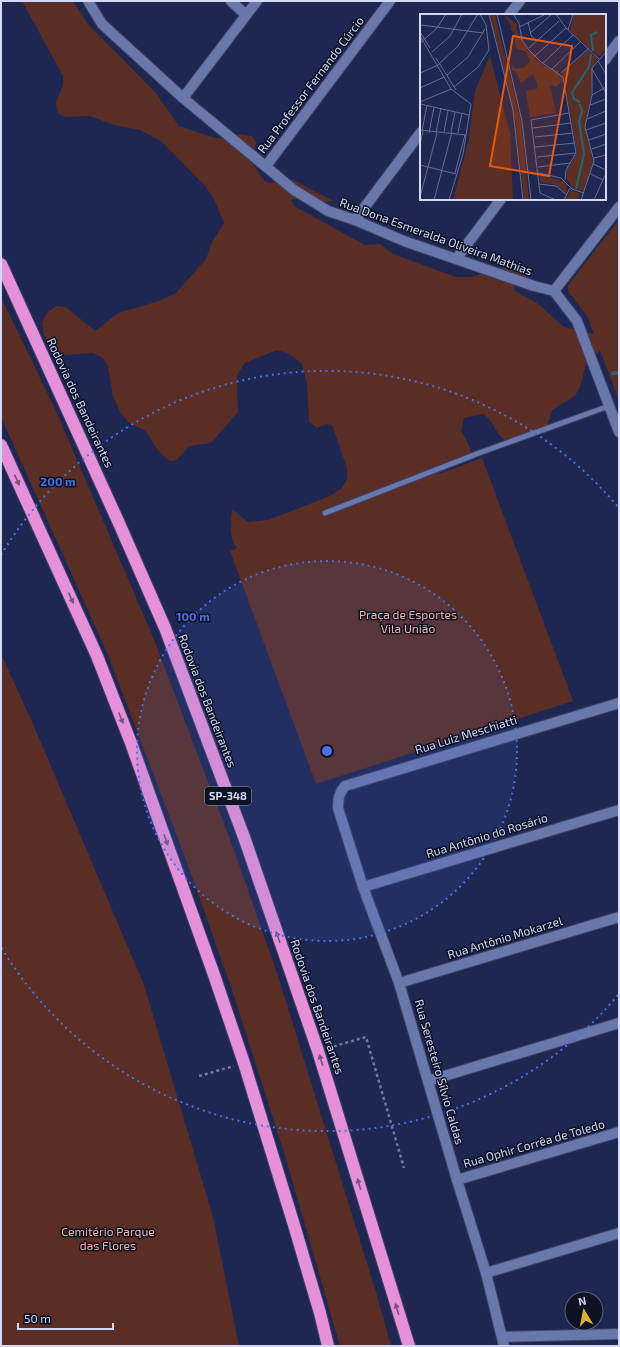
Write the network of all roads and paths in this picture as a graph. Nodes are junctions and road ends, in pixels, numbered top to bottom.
1 (88, 1) edge
2 (231, 1) edge
3 (257, 1) edge
4 (390, 1) edge
5 (520, 1) edge
6 (511, 14) edge
7 (246, 15) junction
8 (619, 41) edge
9 (606, 59) edge
10 (183, 98) junction
11 (420, 133) edge
12 (266, 166) junction
13 (500, 200) edge
14 (619, 207) edge
15 (355, 220) junction
16 (456, 259) junction
17 (1, 264) edge
18 (554, 291) junction
19 (609, 406) junction
20 (619, 432) edge
21 (1, 445) edge
22 (325, 513) dead end
23 (619, 703) edge
24 (338, 808) joint
25 (619, 810) edge
26 (363, 887) junction
27 (619, 917) edge
28 (399, 983) junction
29 (619, 1023) edge
30 (318, 1051) junction
31 (244, 1063) junction
32 (199, 1076) dead end
33 (428, 1081) junction
34 (619, 1132) edge
35 (404, 1168) dead end
36 (457, 1180) junction
37 (619, 1233) edge
38 (486, 1273) junction
39 (619, 1334) edge
40 (503, 1341) edge
41 (328, 1346) edge
42 (409, 1346) edge

1 - 10 street, Rua Dona Esmeralda Oliveira Mathias
2 - 7 street
3 - 7 street
4 - 12 street, Rua Professor Fernando Cúrcio
5 - 6 street
7 - 10 street
8 - 9 street
10 - 12 street, Rua Dona Esmeralda Oliveira Mathias
11 - 15 street
12 - 15 street, Rua Dona Esmeralda Oliveira Mathias
13 - 16 street
14 - 18 street
15 - 16 street, Rua Dona Esmeralda Oliveira Mathias
16 - 18 street, Rua Dona Esmeralda Oliveira Mathias
30 -> 17 highway, Rodovia dos Bandeirantes / SP-348
18 - 19 street
19 - 20 street
19 - 22 lane
21 -> 31 highway
23 - 24 street, Rua Luiz Meschiatti
24 - 26 street, Rua Seresteiro Sílvio Caldas
25 - 26 street, Rua Antônio do Rosário
26 - 28 street, Rua Seresteiro Sílvio Caldas
27 - 28 street, Rua Antônio Mokarzel
28 - 33 street, Rua Seresteiro Sílvio Caldas
29 - 33 street
30 - 35 path
42 -> 30 highway, Rodovia dos Bandeirantes / SP-348
31 - 32 path
31 - 41 highway
33 - 36 street, Rua Seresteiro Sílvio Caldas
34 - 36 street, Rua Ophir Corrêa de Toledo
36 - 38 street, Rua Seresteiro Sílvio Caldas
37 - 38 street
38 - 40 street, Rua Seresteiro Sílvio Caldas
39 - 40 street

